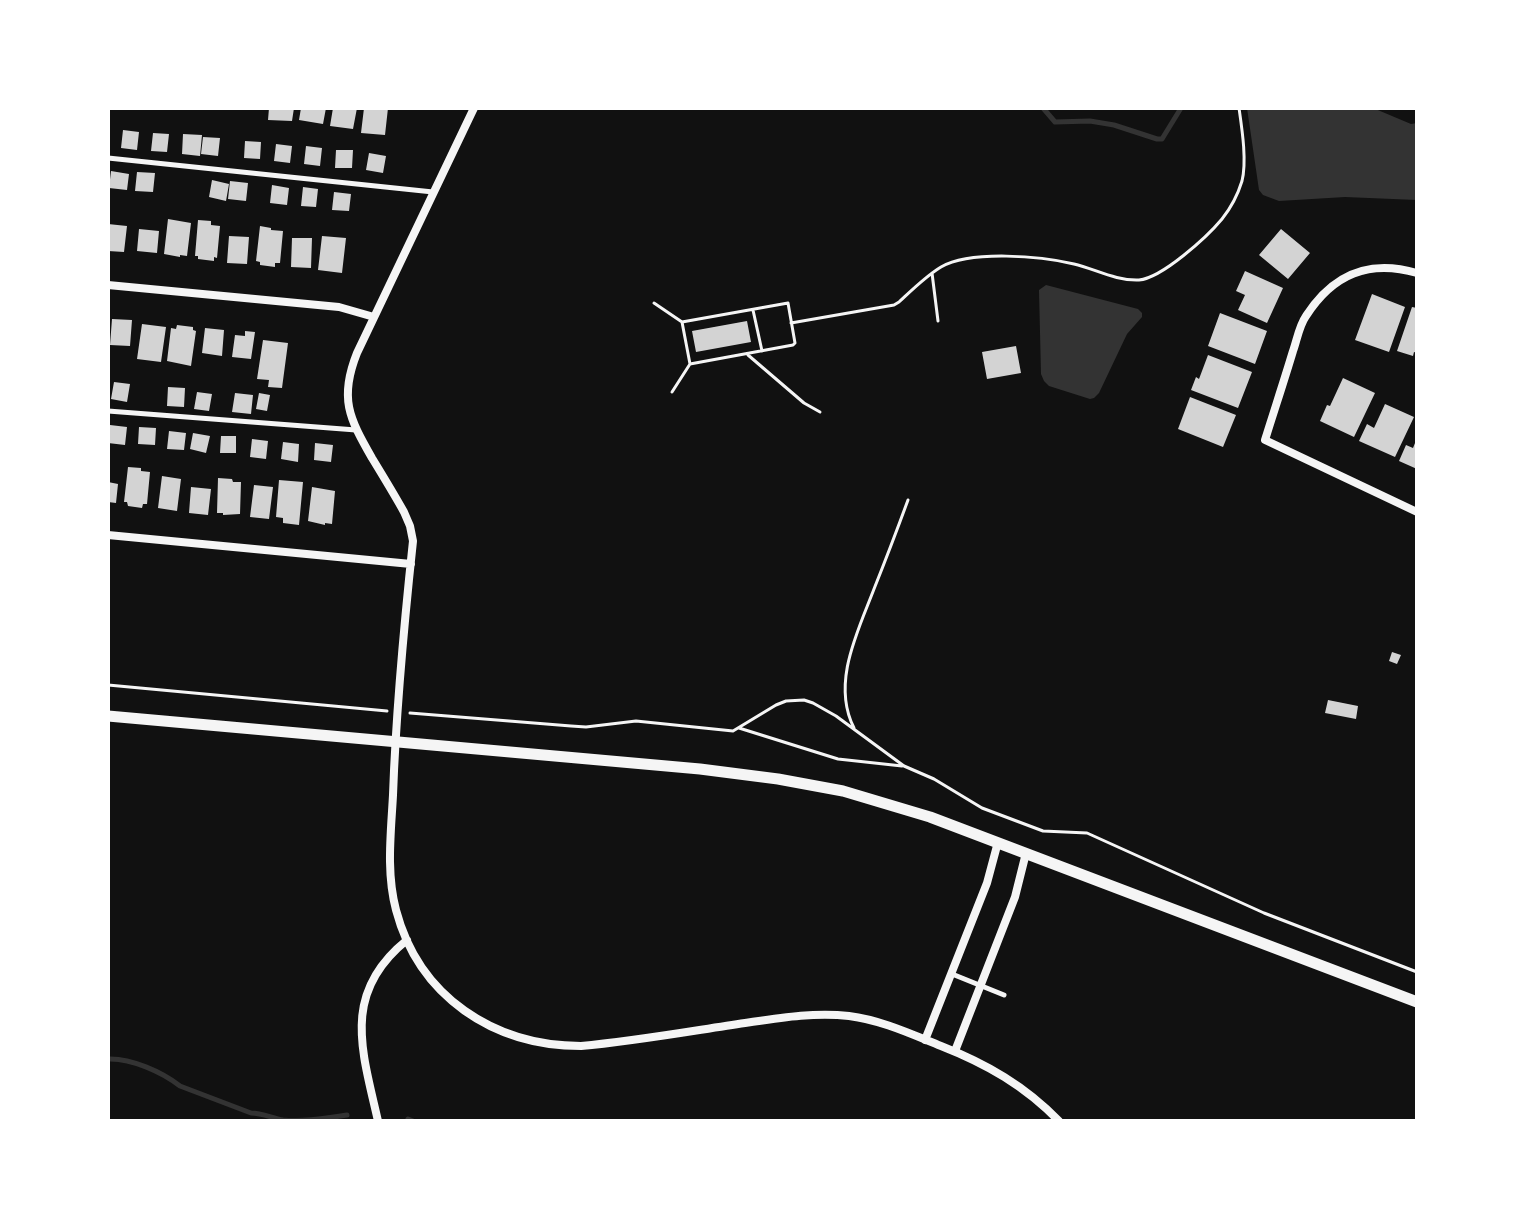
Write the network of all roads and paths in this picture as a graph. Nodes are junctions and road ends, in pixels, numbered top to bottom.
1 (474, 108) edge
2 (1239, 108) edge
3 (108, 158) edge
4 (434, 192) junction
5 (932, 273) junction
6 (1417, 273) edge
7 (108, 285) edge
8 (654, 303) dead end
9 (753, 310) junction
10 (374, 317) junction
11 (938, 321) dead end
12 (682, 322) junction
13 (791, 323) junction
14 (762, 351) junction
15 (747, 354) junction
16 (690, 364) junction
17 (672, 392) dead end
18 (108, 411) edge
19 (820, 412) dead end
20 (356, 430) junction
21 (908, 500) dead end
22 (1417, 512) edge
23 (108, 535) edge
24 (411, 564) junction
25 (108, 716) edge
26 (739, 728) dead end
27 (856, 731) dead end
28 (395, 742) junction
29 (904, 766) dead end
30 (998, 842) junction
31 (1026, 853) junction
32 (407, 940) junction
33 (951, 974) junction
34 (981, 985) junction
35 (1004, 995) dead end
36 (1417, 1002) edge
37 (925, 1040) junction
38 (955, 1051) junction
39 (378, 1121) edge
40 (1059, 1121) edge

1 - 4 street
2 - 5 path
3 - 4 lane
4 - 10 street
5 - 11 path
5 - 13 path
6 - 22 street
7 - 10 street
8 - 12 path
9 - 12 path
9 - 13 path
9 - 14 path
10 - 20 street
12 - 16 path
13 - 14 path
14 - 15 path
15 - 16 path
15 - 19 path
16 - 17 path
18 - 20 lane
20 - 24 street
21 - 27 path
23 - 24 street
24 - 28 street
25 - 28 street
26 - 29 path
28 - 30 street
28 - 32 street
30 - 31 street
30 - 33 street
31 - 34 street
31 - 36 street
32 - 37 street
32 - 39 street
33 - 34 lane
33 - 37 street
34 - 35 lane
34 - 38 street
37 - 38 street
38 - 40 street

